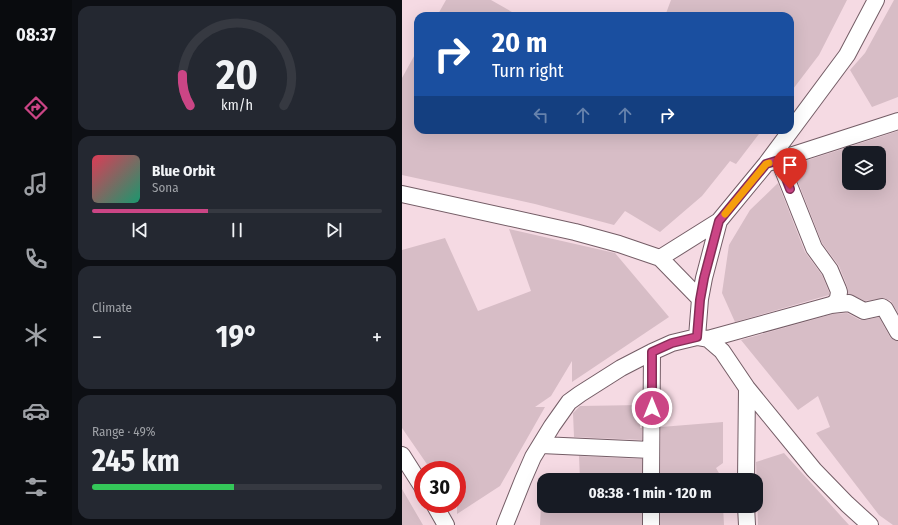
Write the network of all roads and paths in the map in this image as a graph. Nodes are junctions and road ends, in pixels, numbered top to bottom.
1 (876, 0) edge
2 (898, 121) edge
3 (794, 131) edge
4 (792, 134) edge
5 (772, 162) junction
6 (402, 194) edge
7 (719, 221) junction
8 (660, 258) junction
9 (700, 300) junction
10 (831, 305) junction
11 (898, 332) edge
12 (703, 338) junction
13 (652, 352) junction
14 (747, 388) junction
15 (540, 445) junction
16 (651, 450) junction
17 (402, 455) edge
18 (651, 473) edge
19 (746, 473) edge
20 (414, 474) edge
21 (439, 513) edge
22 (651, 513) edge
23 (746, 513) edge
24 (446, 525) edge
25 (505, 525) edge
26 (651, 525) edge
27 (747, 525) edge
28 (870, 525) edge

1 - 3 street
2 - 5 street
4 - 5 street
5 - 7 street
5 - 10 street
6 - 8 street
7 - 8 street
7 - 9 street
8 - 9 street
9 - 12 street
10 - 11 street
10 - 12 street
12 - 13 street
12 - 14 street
13 - 15 street
13 - 16 street
14 - 19 street
14 - 28 street
15 - 16 street
15 - 25 street
16 - 18 street
17 - 20 street
21 - 24 street
22 - 26 street
23 - 27 street

